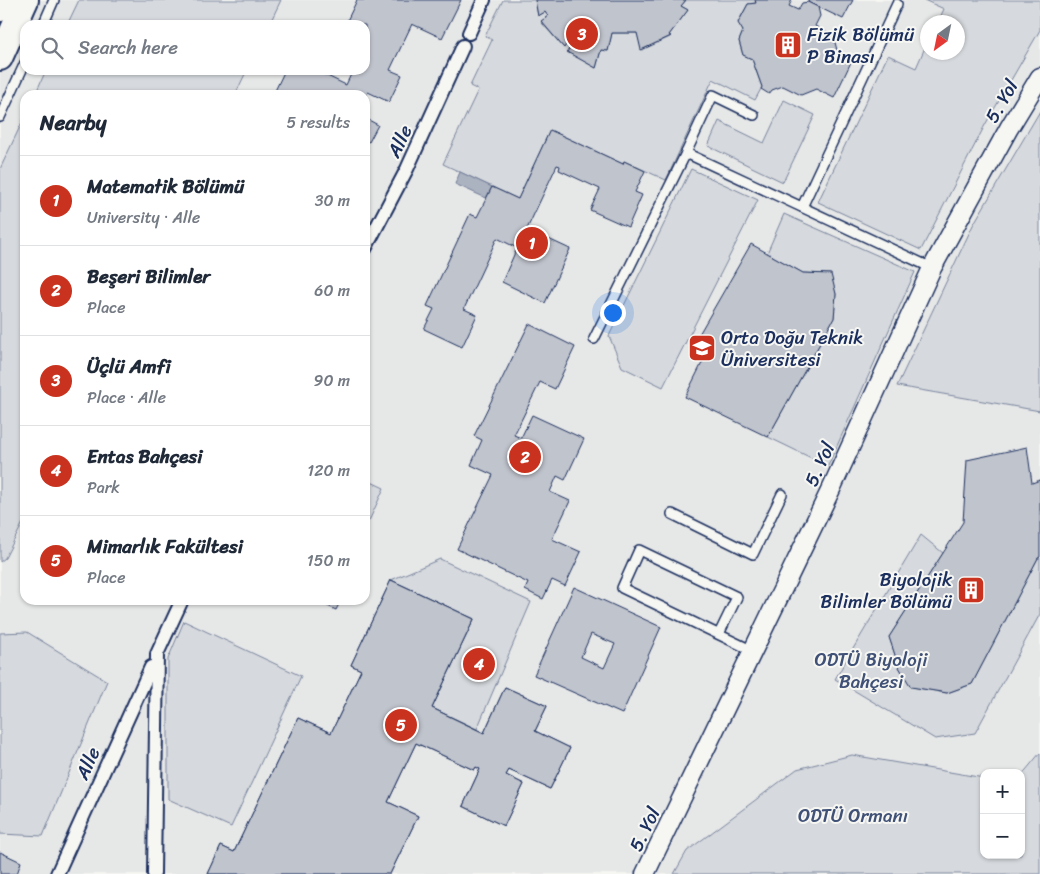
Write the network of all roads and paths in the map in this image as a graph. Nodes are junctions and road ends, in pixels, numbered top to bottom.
1 (4, 0) edge
2 (26, 0) edge
3 (54, 0) edge
4 (484, 0) edge
5 (897, 4) dead end
6 (0, 10) edge
7 (45, 20) edge
8 (469, 33) dead end
9 (463, 46) dead end
10 (0, 58) edge
11 (20, 74) edge
12 (1040, 77) edge
13 (754, 115) dead end
14 (0, 117) edge
15 (686, 153) junction
16 (802, 208) junction
17 (370, 239) edge
18 (932, 268) junction
19 (594, 339) dead end
20 (782, 494) dead end
21 (672, 514) dead end
22 (180, 605) edge
23 (719, 634) junction
24 (753, 651) junction
25 (154, 659) junction
26 (58, 874) edge
27 (154, 874) edge
28 (645, 874) edge

1 - 6 main road
2 - 10 main road
3 - 7 lane
4 - 8 street
5 - 16 lane
9 - 17 street, Alle
11 - 14 lane
12 - 18 street, 5. Yol
13 - 15 lane
15 - 16 lane
15 - 19 lane
16 - 18 lane
18 - 24 street, 5. Yol
20 - 21 lane
22 - 25 street, Alle
23 - 23 lane
23 - 24 lane
24 - 28 street, 5. Yol
25 - 26 street, Alle
25 - 27 street, Alle

